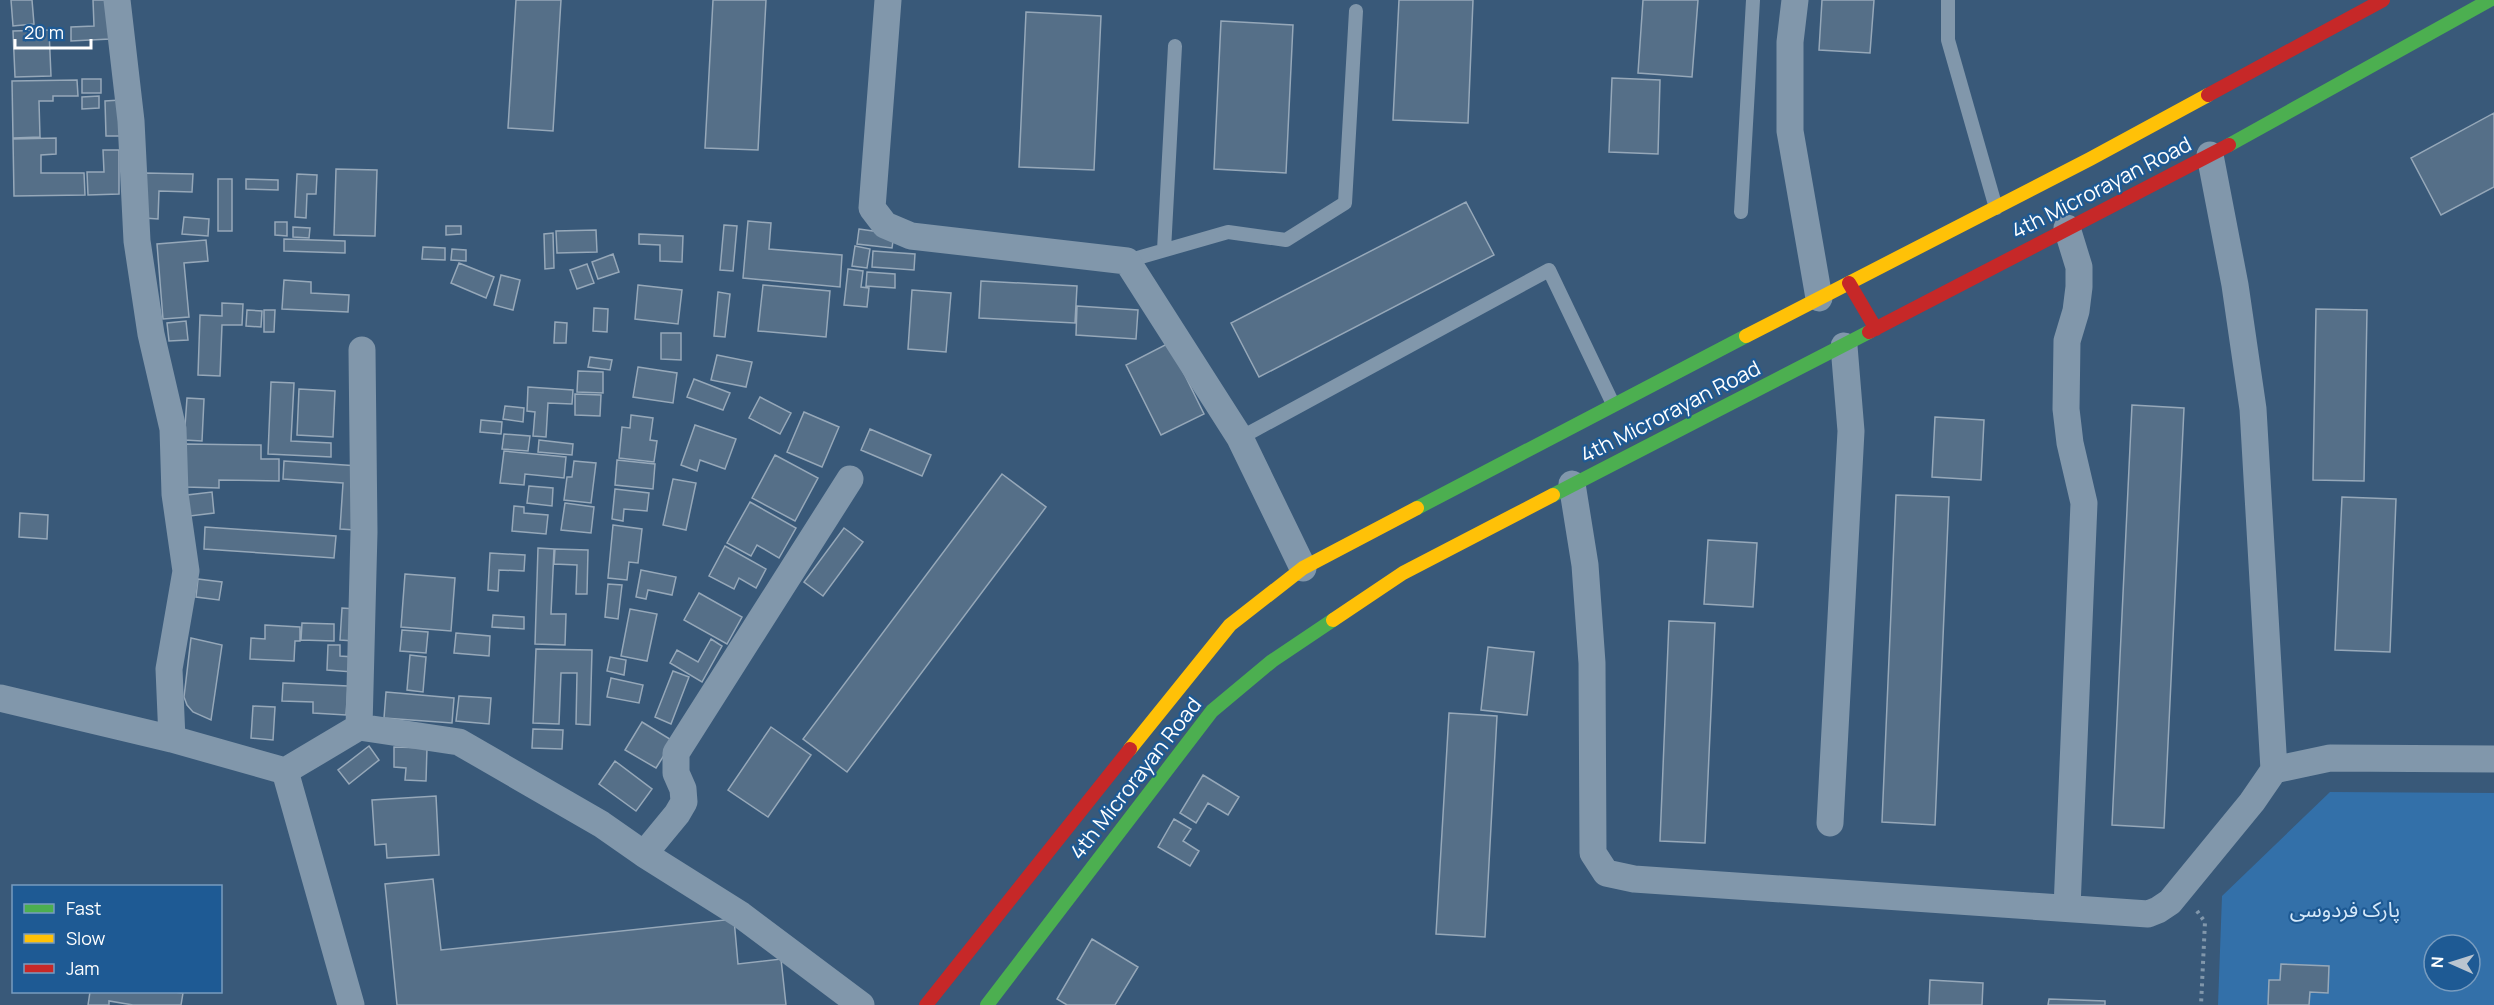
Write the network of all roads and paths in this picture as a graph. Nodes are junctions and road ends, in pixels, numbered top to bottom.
1 (117, 0) edge
2 (888, 0) edge
3 (1753, 0) edge
4 (1795, 0) edge
5 (1948, 0) edge
6 (2383, 0) edge
7 (2490, 0) edge
8 (1356, 11) dead end
9 (1175, 46) dead end
10 (2210, 155) junction
11 (1996, 208) junction
12 (1741, 212) dead end
13 (2067, 228) junction
14 (1164, 250) junction
15 (1127, 261) junction
16 (1849, 283) junction
17 (1819, 298) junction
18 (1876, 329) junction
19 (1844, 346) junction
20 (362, 350) dead end
21 (1613, 404) junction
22 (1240, 438) junction
23 (850, 479) dead end
24 (1572, 484) junction
25 (1304, 568) junction
26 (0, 698) edge
27 (358, 727) junction
28 (172, 739) junction
29 (2494, 759) edge
30 (2274, 770) junction
31 (285, 771) junction
32 (1830, 823) dead end
33 (644, 854) junction
34 (2181, 888) junction
35 (2067, 908) junction
36 (351, 1005) edge
37 (861, 1005) edge
38 (926, 1005) edge
39 (987, 1005) edge
40 (2201, 1005) edge

1 - 28 street
2 - 15 street
3 - 12 lane
4 - 17 street
5 - 11 lane
6 - 11 main road, 4th Microrayan Road
7 - 10 main road, 4th Microrayan Road
8 - 14 lane
9 - 14 lane
10 - 13 main road, 4th Microrayan Road
10 - 30 street
11 - 16 main road, 4th Microrayan Road
13 - 18 main road, 4th Microrayan Road
13 - 35 street
14 - 15 lane
15 - 22 street
16 - 17 main road, 4th Microrayan Road
16 - 18 main road
17 - 21 main road, 4th Microrayan Road
18 - 19 main road, 4th Microrayan Road
19 - 24 main road, 4th Microrayan Road
19 - 32 street
20 - 27 street
21 - 22 lane
21 - 25 main road, 4th Microrayan Road
22 - 25 street
23 - 33 street
24 - 35 street
24 - 39 main road, 4th Microrayan Road
25 - 38 main road, 4th Microrayan Road
26 - 28 street
27 - 31 street
27 - 33 street
28 - 31 street
29 - 30 street
30 - 34 street
31 - 36 street
33 - 37 street
34 - 35 street
34 - 40 path

